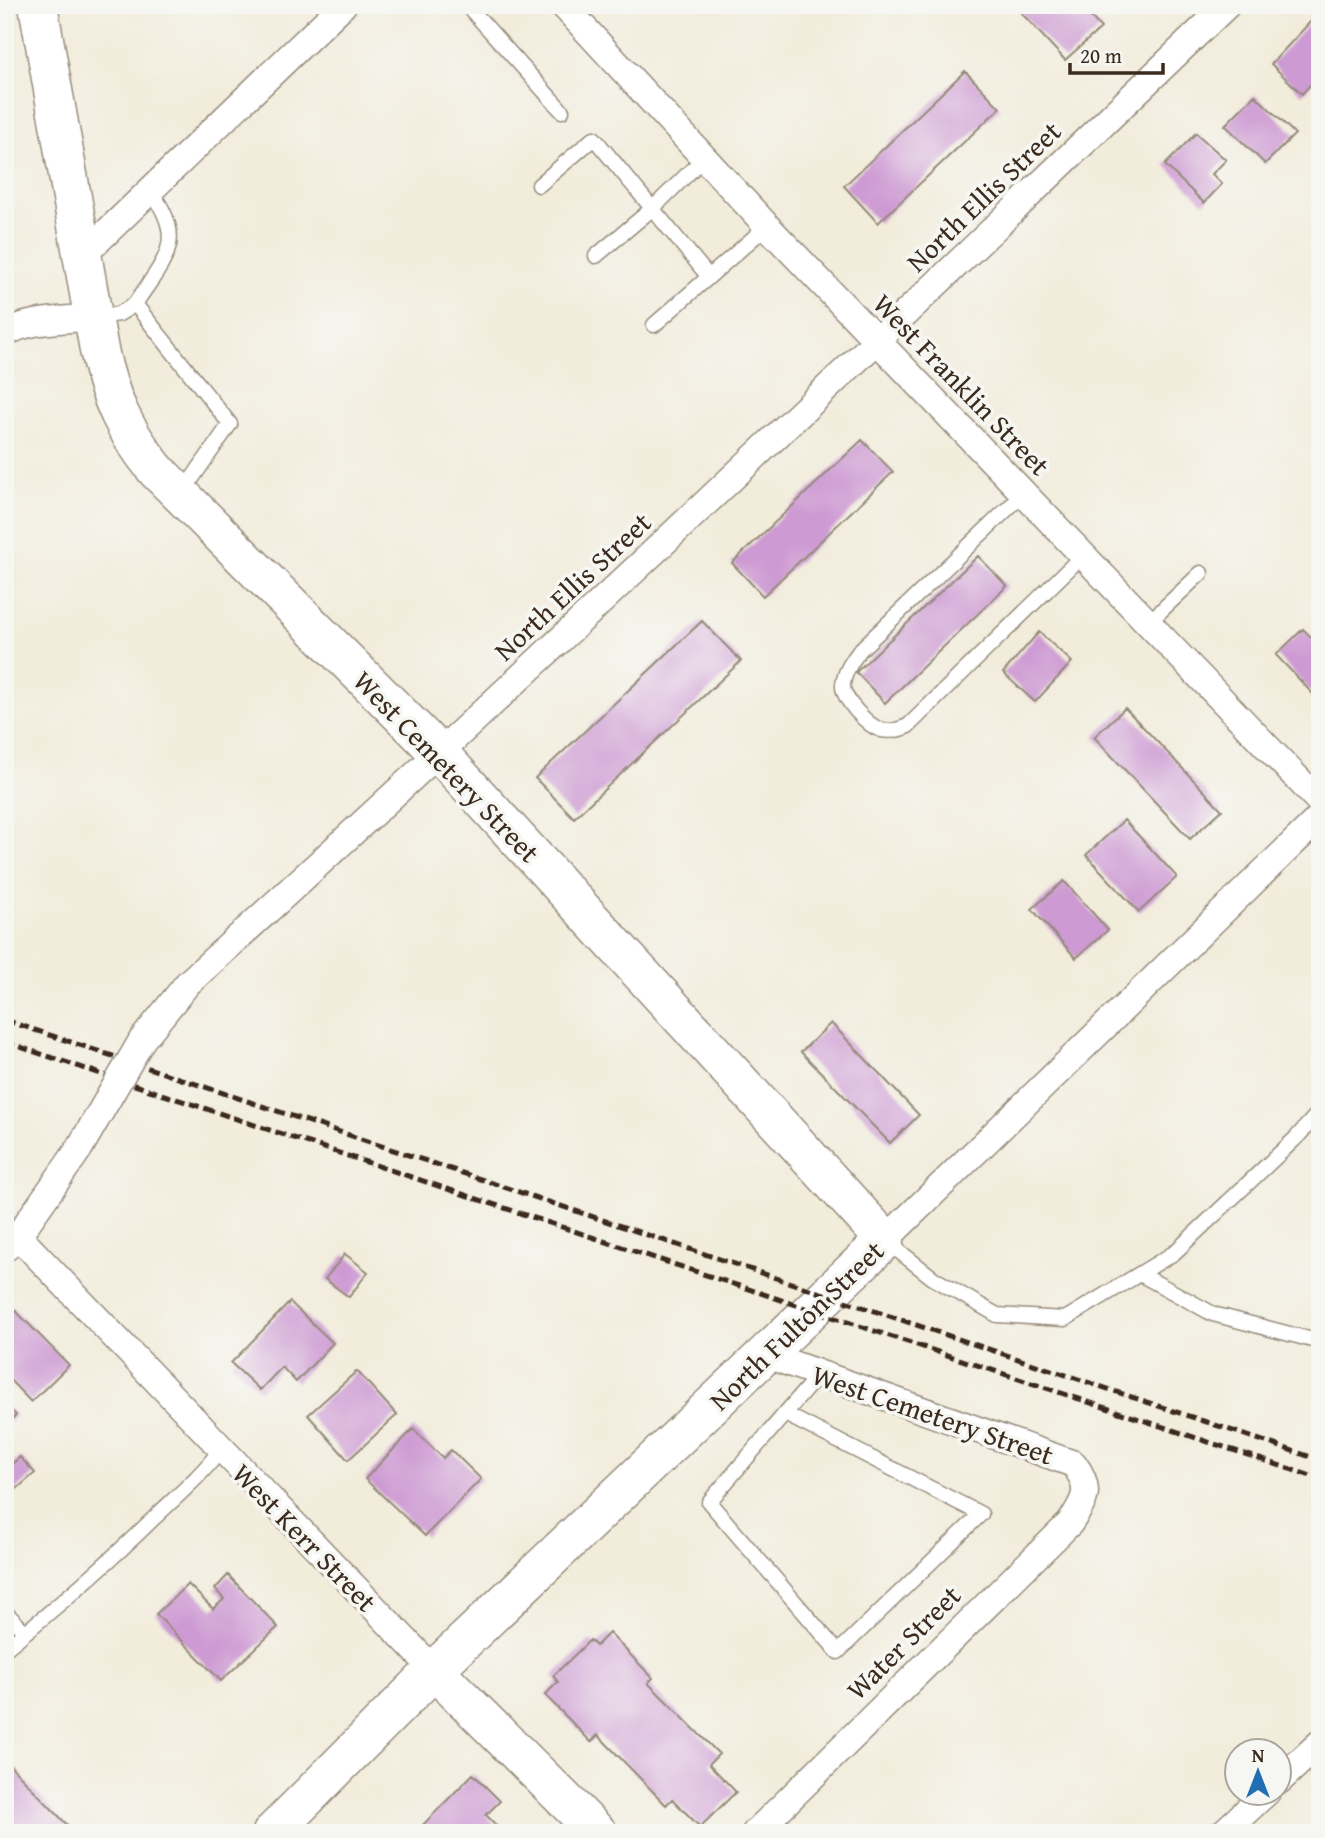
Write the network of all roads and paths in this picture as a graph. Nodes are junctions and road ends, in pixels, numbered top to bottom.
1 (38, 5) edge
2 (343, 5) edge
3 (467, 5) edge
4 (563, 5) edge
5 (1227, 5) edge
6 (562, 111) dead end
7 (705, 157) junction
8 (539, 185) dead end
9 (151, 192) junction
10 (653, 208) junction
11 (767, 226) junction
12 (83, 255) junction
13 (596, 256) dead end
14 (709, 277) junction
15 (135, 304) junction
16 (93, 317) junction
17 (654, 325) dead end
18 (8, 328) edge
19 (878, 341) junction
20 (1024, 493) junction
21 (181, 495) junction
22 (1083, 555) junction
23 (1201, 573) dead end
24 (1148, 623) junction
25 (440, 754) junction
26 (1320, 803) edge
27 (1320, 817) edge
28 (1320, 1111) edge
29 (885, 1240) junction
30 (12, 1242) edge
31 (1140, 1274) junction
32 (1320, 1342) edge
33 (764, 1354) junction
34 (819, 1374) junction
35 (785, 1414) junction
36 (221, 1449) junction
37 (1086, 1490) joint
38 (5, 1612) edge
39 (25, 1632) junction
40 (5, 1649) edge
41 (434, 1670) junction
42 (1320, 1743) edge
43 (1294, 1766) edge
44 (1252, 1806) edge
45 (272, 1833) edge
46 (598, 1833) edge
47 (755, 1833) edge
48 (1223, 1833) edge

1 - 12 street, West Cemetery Street
2 - 9 street
3 - 6 lane
4 - 7 street, West Franklin Street
5 - 19 street, North Ellis Street
7 - 10 lane
7 - 11 street, West Franklin Street
8 - 10 lane
9 - 12 street
9 - 15 lane
10 - 13 lane
10 - 14 lane
11 - 14 lane
11 - 19 street, West Franklin Street
12 - 16 street, West Cemetery Street
14 - 17 lane
15 - 16 lane
15 - 21 lane
16 - 18 street
16 - 21 street, West Cemetery Street
19 - 20 street, West Franklin Street
19 - 25 street, North Ellis Street
20 - 22 street, West Franklin Street
20 - 22 lane
21 - 25 street, West Cemetery Street
22 - 24 street, West Franklin Street
23 - 24 lane
24 - 26 street, West Franklin Street
25 - 29 street, West Cemetery Street
25 - 30 street, North Ellis Street, bridge
27 - 29 street, North Fulton Street
28 - 31 lane
29 - 31 lane
29 - 33 street, North Fulton Street
30 - 36 street, West Kerr Street
31 - 32 lane
33 - 34 street, West Cemetery Street
33 - 41 street, North Fulton Street
34 - 35 lane
34 - 37 street, West Cemetery Street
35 - 35 lane
36 - 39 lane
36 - 41 street, West Kerr Street
37 - 47 street, Water Street
38 - 39 lane
39 - 40 lane
41 - 45 street, North Fulton Street
41 - 46 street, West Kerr Street
42 - 43 street
44 - 48 street

